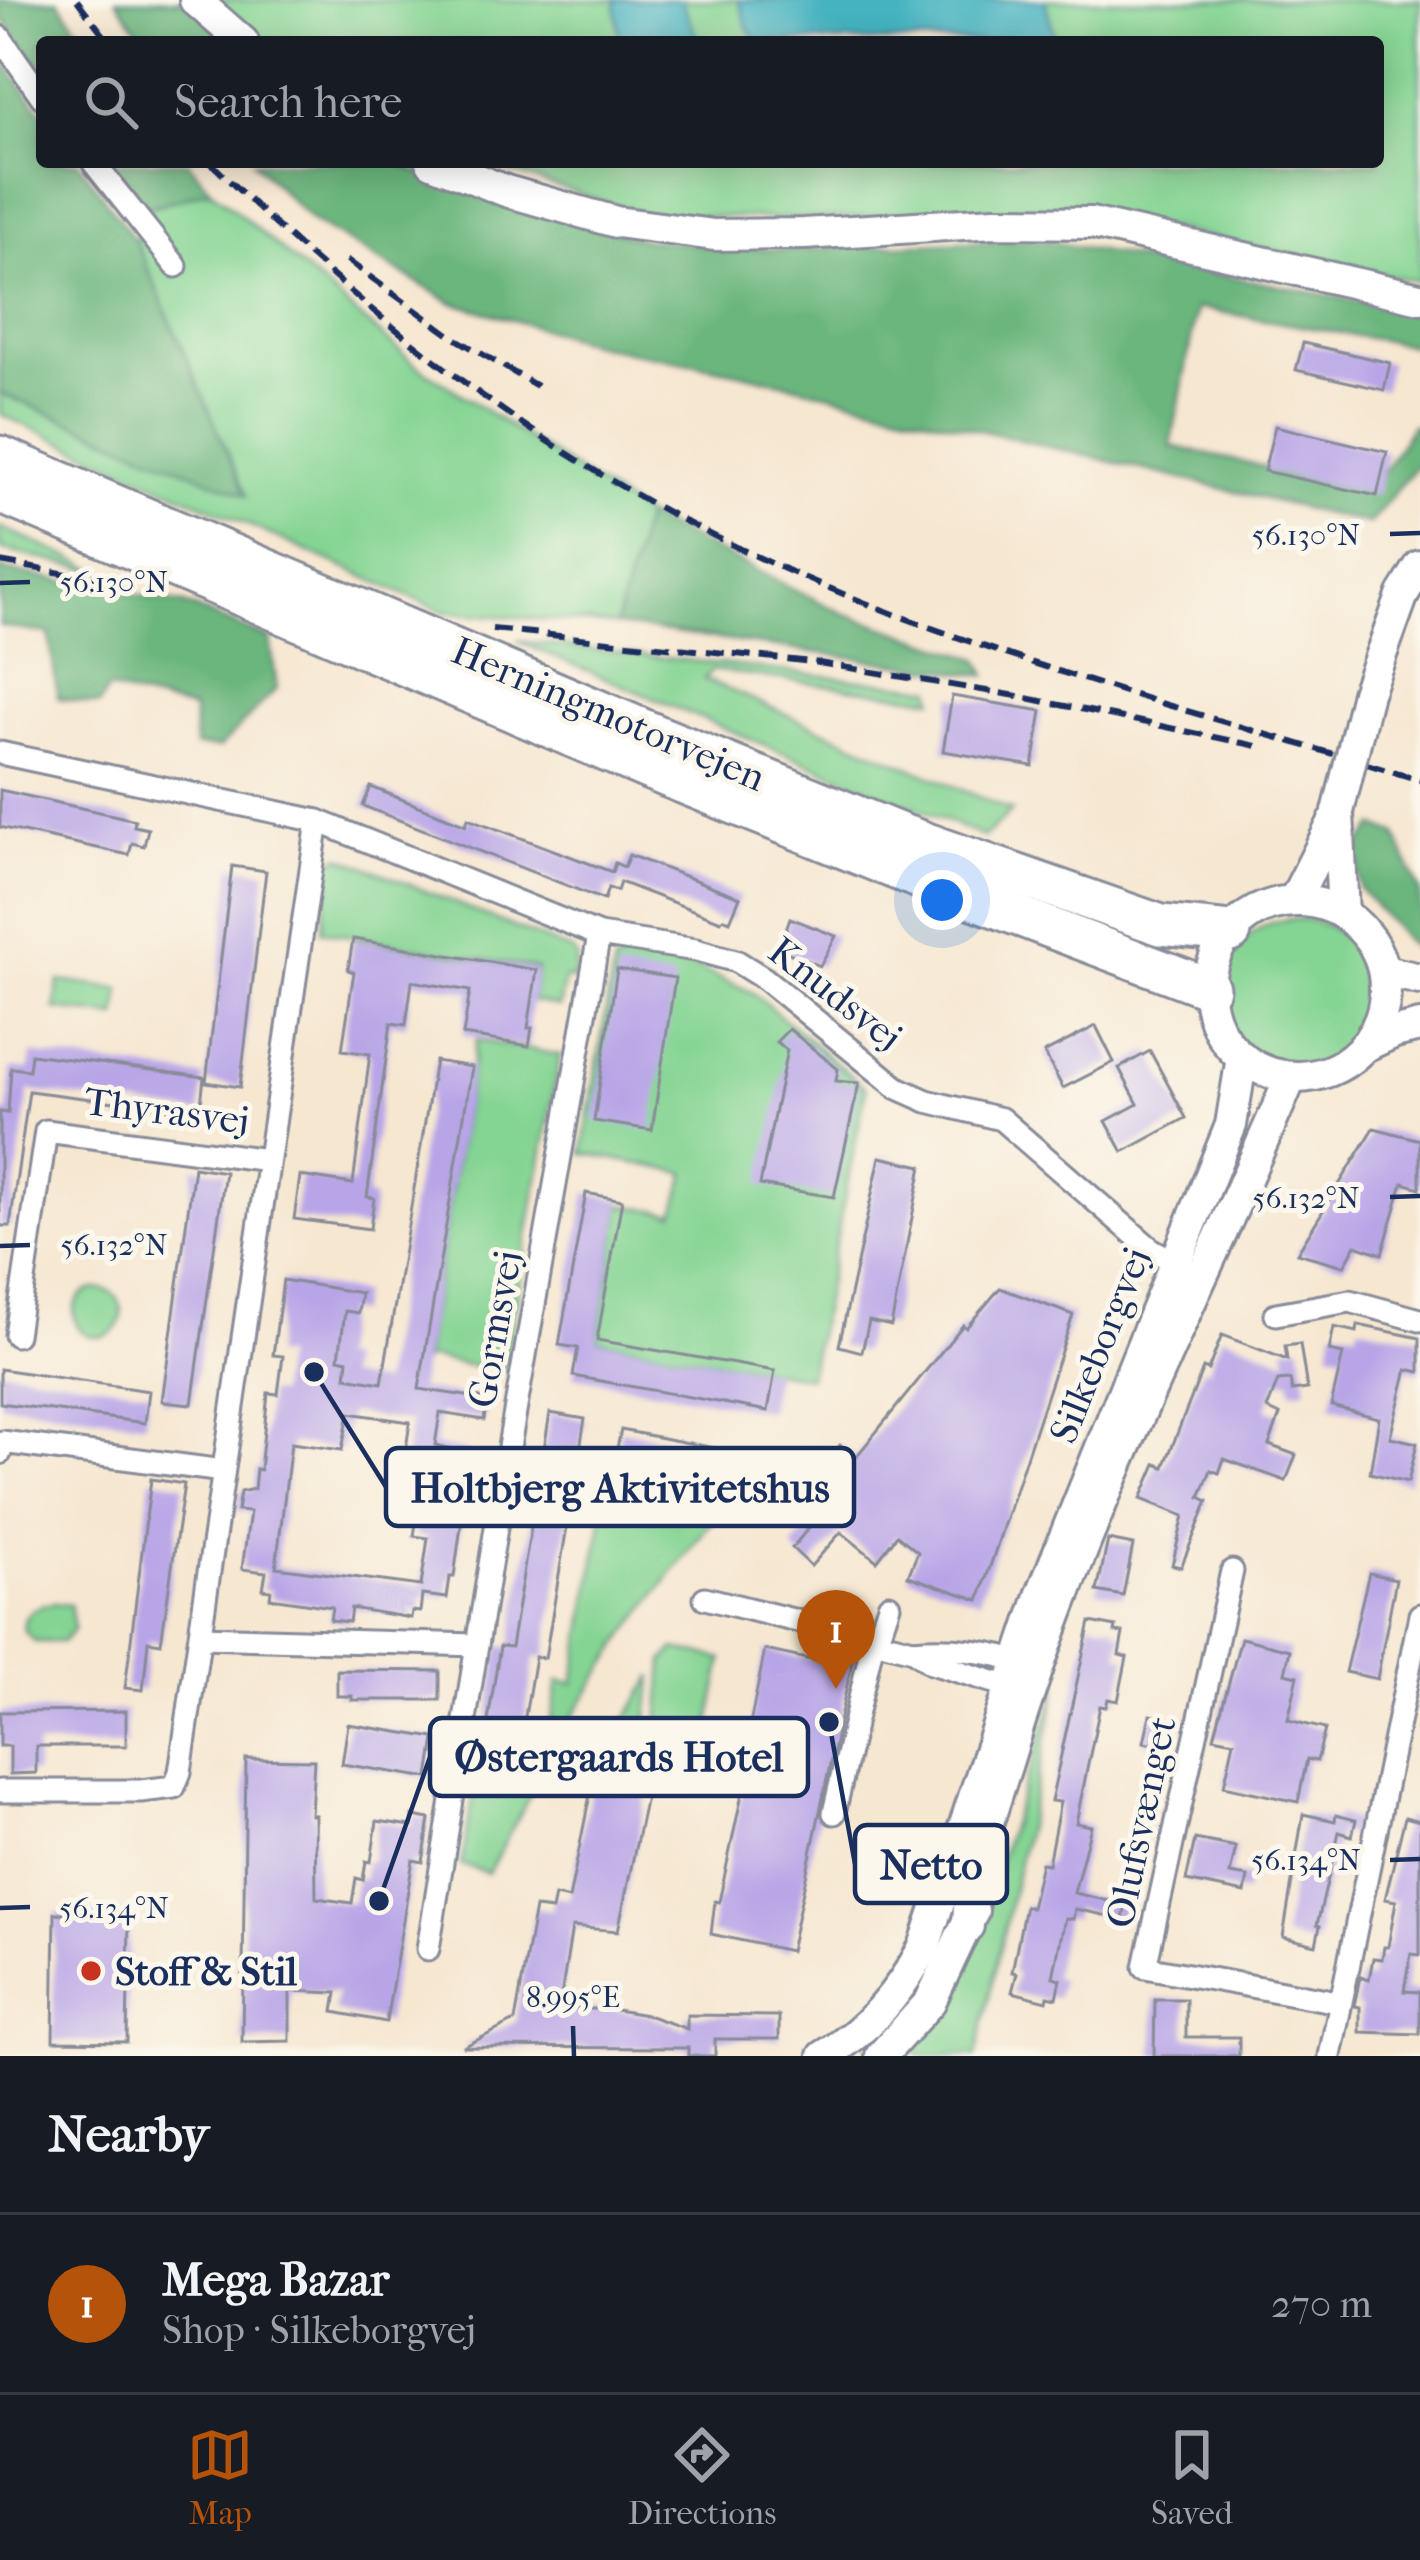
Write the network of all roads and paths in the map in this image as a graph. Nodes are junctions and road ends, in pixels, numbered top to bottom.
1 (195, 0) edge
2 (236, 36) edge
3 (0, 37) edge
4 (36, 88) edge
5 (98, 168) edge
6 (447, 168) edge
7 (176, 266) dead end
8 (1420, 298) edge
9 (0, 456) edge
10 (0, 493) edge
11 (1420, 566) edge
12 (0, 753) edge
13 (1338, 812) junction
14 (318, 821) junction
15 (1294, 901) junction
16 (1343, 914) junction
17 (1231, 932) junction
18 (599, 935) junction
19 (1384, 971) junction
20 (1420, 979) edge
21 (1209, 988) junction
22 (1420, 1026) edge
23 (1363, 1047) junction
24 (1242, 1057) junction
25 (1291, 1077) junction
26 (268, 1160) junction
27 (1187, 1268) junction
28 (1276, 1313) dead end
29 (1420, 1320) edge
30 (16, 1335) dead end
31 (0, 1453) edge
32 (223, 1471) junction
33 (1105, 1503) junction
34 (1232, 1571) dead end
35 (705, 1598) dead end
36 (889, 1605) dead end
37 (1420, 1615) edge
38 (202, 1637) junction
39 (875, 1641) junction
40 (477, 1645) junction
41 (1024, 1676) junction
42 (0, 1791) edge
43 (834, 1814) dead end
44 (968, 1926) junction
45 (428, 1948) dead end
46 (1339, 2002) junction
47 (844, 2053) edge
48 (880, 2056) edge
49 (1330, 2056) edge

1 - 2 main road
3 - 4 street
5 - 7 street
6 - 8 main road
9 - 17 highway, Herningmotorvejen
10 - 21 highway, Herningmotorvejen
11 - 13 main road, bridge
12 - 14 street, Knudsvej
13 - 15 main road
13 - 16 main road
14 - 18 street, Knudsvej
14 - 26 street, Thyrasvej
15 - 16 main road
15 - 17 main road
16 - 19 main road
17 - 21 main road
18 - 27 street, Knudsvej
18 - 40 street, Gormsvej
19 - 20 main road
19 - 23 main road
21 - 24 main road
22 - 23 main road
23 - 25 main road
24 - 25 main road
24 - 27 main road, Silkeborgvej
25 - 27 main road, Silkeborgvej
26 - 30 street, Thyrasvej
26 - 32 street, Thyrasvej
27 - 33 main road, Silkeborgvej
27 - 41 main road, Silkeborgvej
28 - 29 street
31 - 32 street
32 - 38 street, Thyrasvej
33 - 41 main road, Silkeborgvej
33 - 44 main road, Silkeborgvej
34 - 46 street, Olufsvænget
35 - 39 street
36 - 39 street
37 - 46 street
38 - 40 street
38 - 42 street, Thyrasvej
39 - 41 street
39 - 43 street
40 - 45 street, Gormsvej
41 - 44 main road, Silkeborgvej
41 - 47 main road, Silkeborgvej
44 - 48 main road, Silkeborgvej
46 - 49 street

